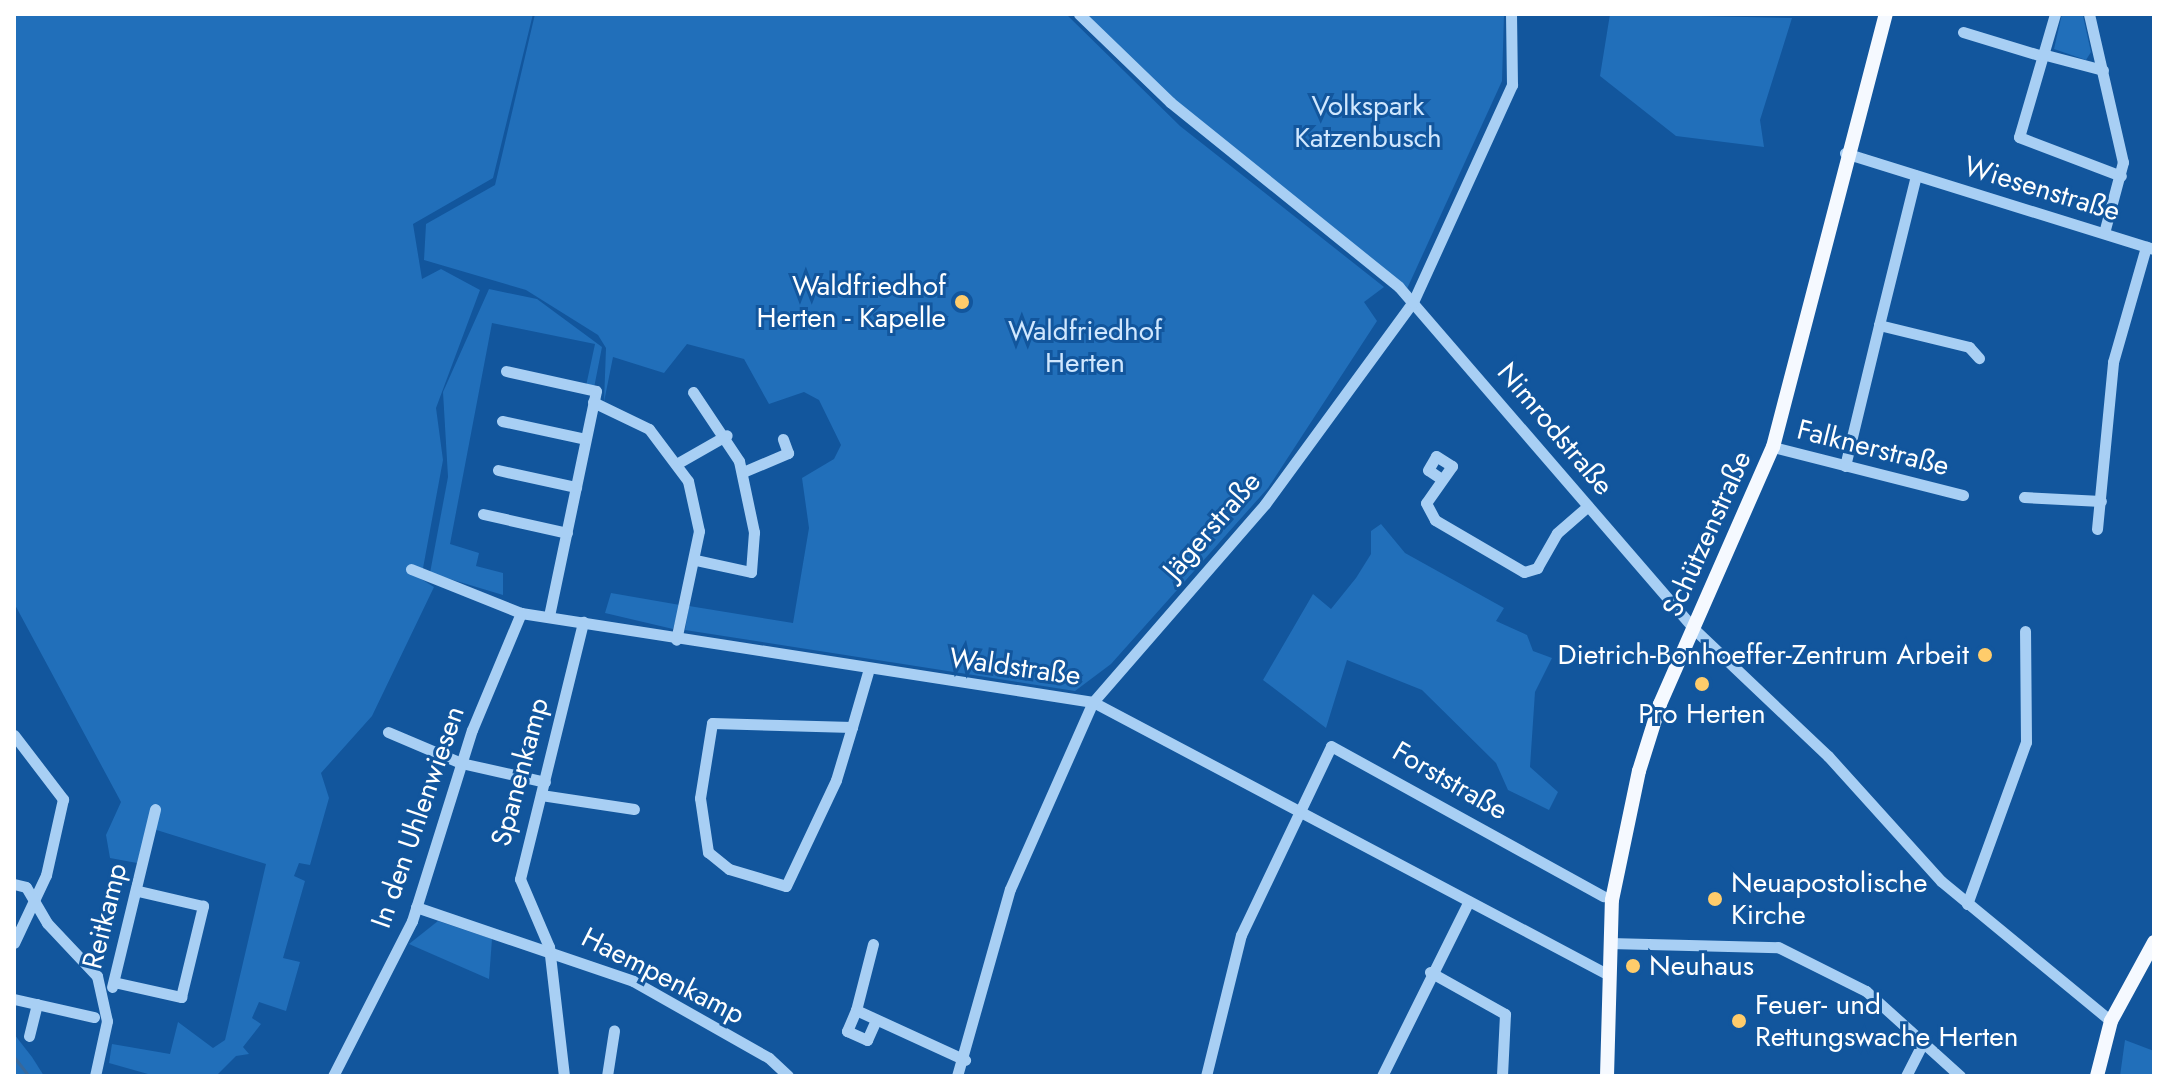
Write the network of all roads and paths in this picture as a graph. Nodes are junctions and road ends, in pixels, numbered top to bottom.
1 (1079, 14) edge
2 (1511, 14) edge
3 (1886, 14) edge
4 (2054, 14) edge
5 (2089, 14) edge
6 (1963, 32) dead end
7 (2042, 55) junction
8 (2103, 70) junction
9 (1845, 153) junction
10 (1916, 175) junction
11 (2121, 176) junction
12 (2104, 233) junction
13 (2150, 248) edge
14 (1413, 302) junction
15 (1879, 325) junction
16 (1979, 358) dead end
17 (506, 371) dead end
18 (693, 392) dead end
19 (593, 402) junction
20 (502, 421) dead end
21 (727, 435) junction
22 (585, 439) junction
23 (783, 439) dead end
24 (1773, 447) junction
25 (678, 463) junction
26 (1845, 466) junction
27 (498, 470) dead end
28 (743, 472) junction
29 (1440, 478) dead end
30 (576, 487) junction
31 (1963, 495) dead end
32 (2024, 497) dead end
33 (2101, 501) junction
34 (1588, 506) junction
35 (483, 514) dead end
36 (2097, 529) dead end
37 (567, 533) junction
38 (696, 560) junction
39 (411, 569) dead end
40 (521, 613) junction
41 (549, 615) junction
42 (583, 622) junction
43 (1694, 629) junction
44 (2025, 631) dead end
45 (676, 640) junction
46 (868, 672) junction
47 (1093, 702) junction
48 (852, 727) junction
49 (388, 732) dead end
50 (14, 735) edge
51 (461, 763) junction
52 (545, 782) junction
53 (541, 795) junction
54 (1302, 807) junction
55 (155, 809) dead end
56 (634, 809) dead end
57 (14, 884) edge
58 (138, 891) junction
59 (1603, 896) dead end
60 (32, 901) junction
61 (1469, 901) junction
62 (1967, 904) junction
63 (416, 907) junction
64 (2154, 942) edge
65 (14, 943) edge
66 (1609, 943) junction
67 (873, 944) dead end
68 (549, 947) junction
69 (1430, 972) junction
70 (1607, 974) junction
71 (118, 983) junction
72 (101, 994) junction
73 (14, 999) edge
74 (37, 1004) junction
75 (856, 1010) junction
76 (94, 1017) dead end
77 (876, 1020) junction
78 (2111, 1021) junction
79 (614, 1031) dead end
80 (29, 1036) dead end
81 (1921, 1047) junction
82 (965, 1060) junction
83 (567, 1075) edge
84 (95, 1076) edge
85 (333, 1076) edge
86 (607, 1076) edge
87 (788, 1076) edge
88 (957, 1076) edge
89 (1206, 1076) edge
90 (1382, 1076) edge
91 (1502, 1076) edge
92 (1607, 1076) edge
93 (1906, 1076) edge
94 (1960, 1076) edge
95 (2097, 1076) edge

1 - 14 street, Nimrodstraße
2 - 14 street, Jägerstraße
3 - 9 main road, Schützenstraße
4 - 7 street
5 - 8 street
6 - 7 street
7 - 8 street
7 - 11 street
8 - 11 street
9 - 10 street, Wiesenstraße
9 - 24 main road, Schützenstraße
10 - 12 street, Wiesenstraße
10 - 15 street
11 - 12 street
12 - 13 street, Wiesenstraße
13 - 33 street
14 - 34 street, Nimrodstraße
14 - 47 street, Jägerstraße
15 - 16 street
15 - 26 street
17 - 19 street
18 - 21 street
19 - 22 street
19 - 25 street
20 - 22 street
21 - 25 street
21 - 28 street
22 - 30 street
23 - 28 street
24 - 26 street, Falknerstraße
24 - 43 main road, Schützenstraße
25 - 38 street
26 - 31 street, Falknerstraße
27 - 30 street
28 - 38 street
29 - 34 street
30 - 37 street
32 - 33 street
33 - 36 street
34 - 43 street, Nimrodstraße
35 - 37 street
37 - 41 street
38 - 45 street
39 - 40 street, Waldstraße
40 - 41 street, Waldstraße
40 - 51 street, In den Uhlenwiesen
41 - 42 street, Waldstraße
42 - 45 street, Waldstraße
42 - 52 street, Spanenkamp
43 - 62 street, Nimrodstraße
43 - 66 main road, Schützenstraße
44 - 62 street
45 - 46 street, Waldstraße
46 - 47 street, Waldstraße
46 - 48 street
47 - 54 street, Waldstraße
47 - 82 street, Jägerstraße
48 - 48 street
49 - 51 street
50 - 60 street
51 - 52 street
51 - 63 street, In den Uhlenwiesen
52 - 53 street, Spanenkamp
53 - 56 street
53 - 68 street, Spanenkamp
54 - 59 street, Forststraße
54 - 61 street, Waldstraße
54 - 89 street
55 - 58 street, Reitkamp
57 - 60 street
58 - 71 street, Reitkamp
58 - 71 street
60 - 65 street
60 - 72 street
61 - 69 street
61 - 70 street, Waldstraße
62 - 78 street, Nimrodstraße
63 - 68 street, Haempenkamp
63 - 85 street, In den Uhlenwiesen
64 - 78 main road
66 - 70 main road, Schützenstraße
66 - 81 street
67 - 75 street
68 - 83 street, Spanenkamp
68 - 87 street, Haempenkamp
69 - 90 street
69 - 91 street
70 - 92 main road, Schützenstraße
71 - 72 street, Reitkamp
72 - 84 street, Reitkamp
73 - 74 street
74 - 76 street
74 - 80 street
75 - 77 street
75 - 77 street
77 - 82 street
78 - 95 main road
79 - 86 street
81 - 93 street
81 - 94 street
82 - 88 street, Jägerstraße

